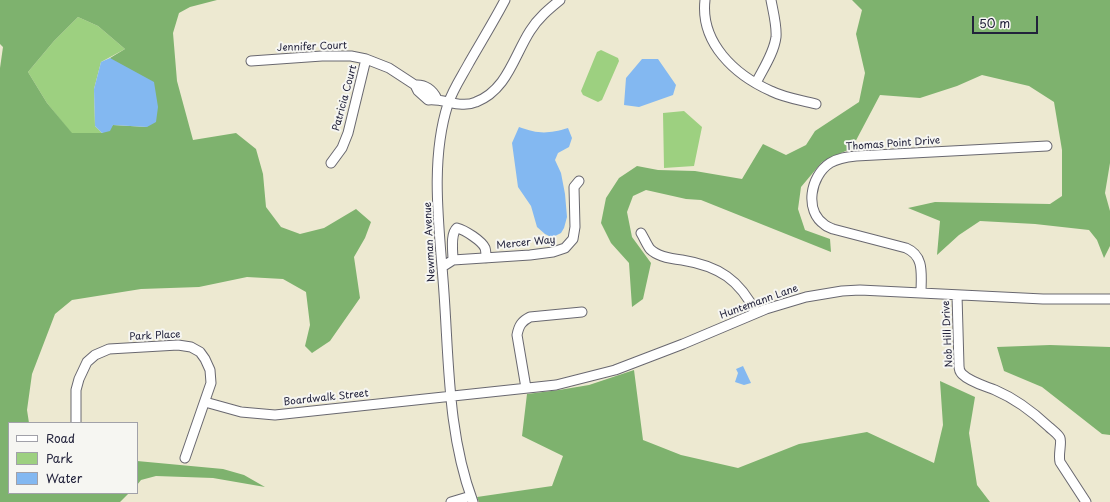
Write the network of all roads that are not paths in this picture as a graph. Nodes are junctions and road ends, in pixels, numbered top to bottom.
1 (505, 0) edge
2 (560, 0) edge
3 (705, 0) edge
4 (771, 0) edge
5 (366, 59) junction
6 (251, 61) dead end
7 (756, 83) junction
8 (449, 103) junction
9 (816, 104) dead end
10 (1046, 146) dead end
11 (331, 164) dead end
12 (579, 181) dead end
13 (641, 233) dead end
14 (486, 258) junction
15 (453, 260) junction
16 (442, 267) junction
17 (921, 293) junction
18 (957, 294) junction
19 (1109, 299) edge
20 (582, 312) dead end
21 (756, 313) junction
22 (526, 388) junction
23 (450, 395) junction
24 (205, 402) junction
25 (76, 422) edge
26 (185, 458) dead end
27 (472, 499) edge
28 (451, 502) edge
29 (1086, 502) edge

1 - 8 street, Newman Avenue
2 - 8 street, Jennifer Court
3 - 7 street
4 - 7 street
5 - 6 street, Jennifer Court
5 - 8 street, Jennifer Court
5 - 11 street, Patricia Court
7 - 9 street
8 - 16 street, Newman Avenue
10 - 17 street, Thomas Point Drive
12 - 14 street, Mercer Way
13 - 21 street
14 - 15 street, Mercer Way
14 - 15 street
15 - 16 street, Mercer Way
16 - 23 street, Newman Avenue
17 - 18 street, Huntemann Lane
17 - 21 street, Huntemann Lane
18 - 19 street, Huntemann Lane
18 - 29 street, Nob Hill Drive
20 - 22 street
21 - 22 street, Huntemann Lane
22 - 23 street, Huntemann Lane
23 - 24 street, Boardwalk Street
23 - 27 street, Newman Avenue
24 - 25 street, Park Place
24 - 26 street, Park Place
27 - 28 street

